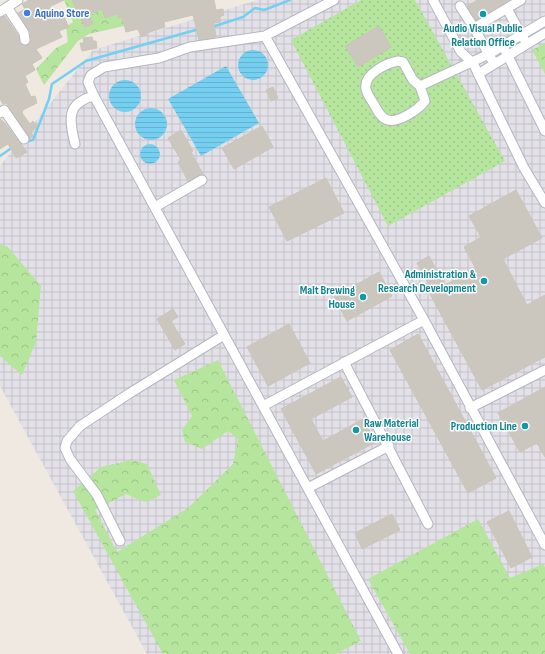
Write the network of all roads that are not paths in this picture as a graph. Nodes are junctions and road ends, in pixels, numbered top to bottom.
1 (18, 0) edge
2 (334, 0) edge
3 (433, 0) edge
4 (521, 0) edge
5 (460, 6) dead end
6 (4, 9) edge
7 (507, 9) junction
8 (545, 21) edge
9 (474, 28) junction
10 (545, 33) edge
11 (522, 35) junction
12 (265, 36) junction
13 (25, 40) dead end
14 (527, 44) junction
15 (503, 46) junction
16 (489, 54) junction
17 (507, 56) junction
18 (472, 63) junction
19 (494, 64) junction
20 (478, 74) junction
21 (420, 86) junction
22 (94, 96) junction
23 (1, 109) edge
24 (545, 131) edge
25 (24, 139) dead end
26 (75, 144) dead end
27 (202, 180) dead end
28 (545, 203) edge
29 (154, 207) junction
30 (424, 320) junction
31 (224, 335) junction
32 (344, 362) junction
33 (545, 370) edge
34 (263, 406) junction
35 (470, 408) junction
36 (389, 446) junction
37 (308, 488) junction
38 (428, 524) dead end
39 (120, 541) dead end
40 (545, 545) edge
41 (398, 654) edge

1 - 6 street
2 - 12 street
3 - 18 street
4 - 7 street
5 - 9 street
6 - 13 street
7 - 9 street
7 - 11 street
8 - 11 street
9 - 16 street
10 - 14 street
11 - 14 street
11 - 15 street
12 - 22 street
12 - 30 street
14 - 17 street
15 - 16 street
15 - 17 street
16 - 18 street
16 - 19 street
17 - 19 street
17 - 24 street
18 - 20 street
18 - 21 street
19 - 20 street
20 - 28 street
21 - 21 street
22 - 26 street
22 - 29 street
23 - 25 street
27 - 29 street
29 - 31 street
30 - 32 street
30 - 35 street
31 - 34 street
31 - 39 street
32 - 34 street
32 - 36 street
33 - 35 street
34 - 37 street
35 - 40 street
36 - 37 street
36 - 38 street
37 - 41 street

